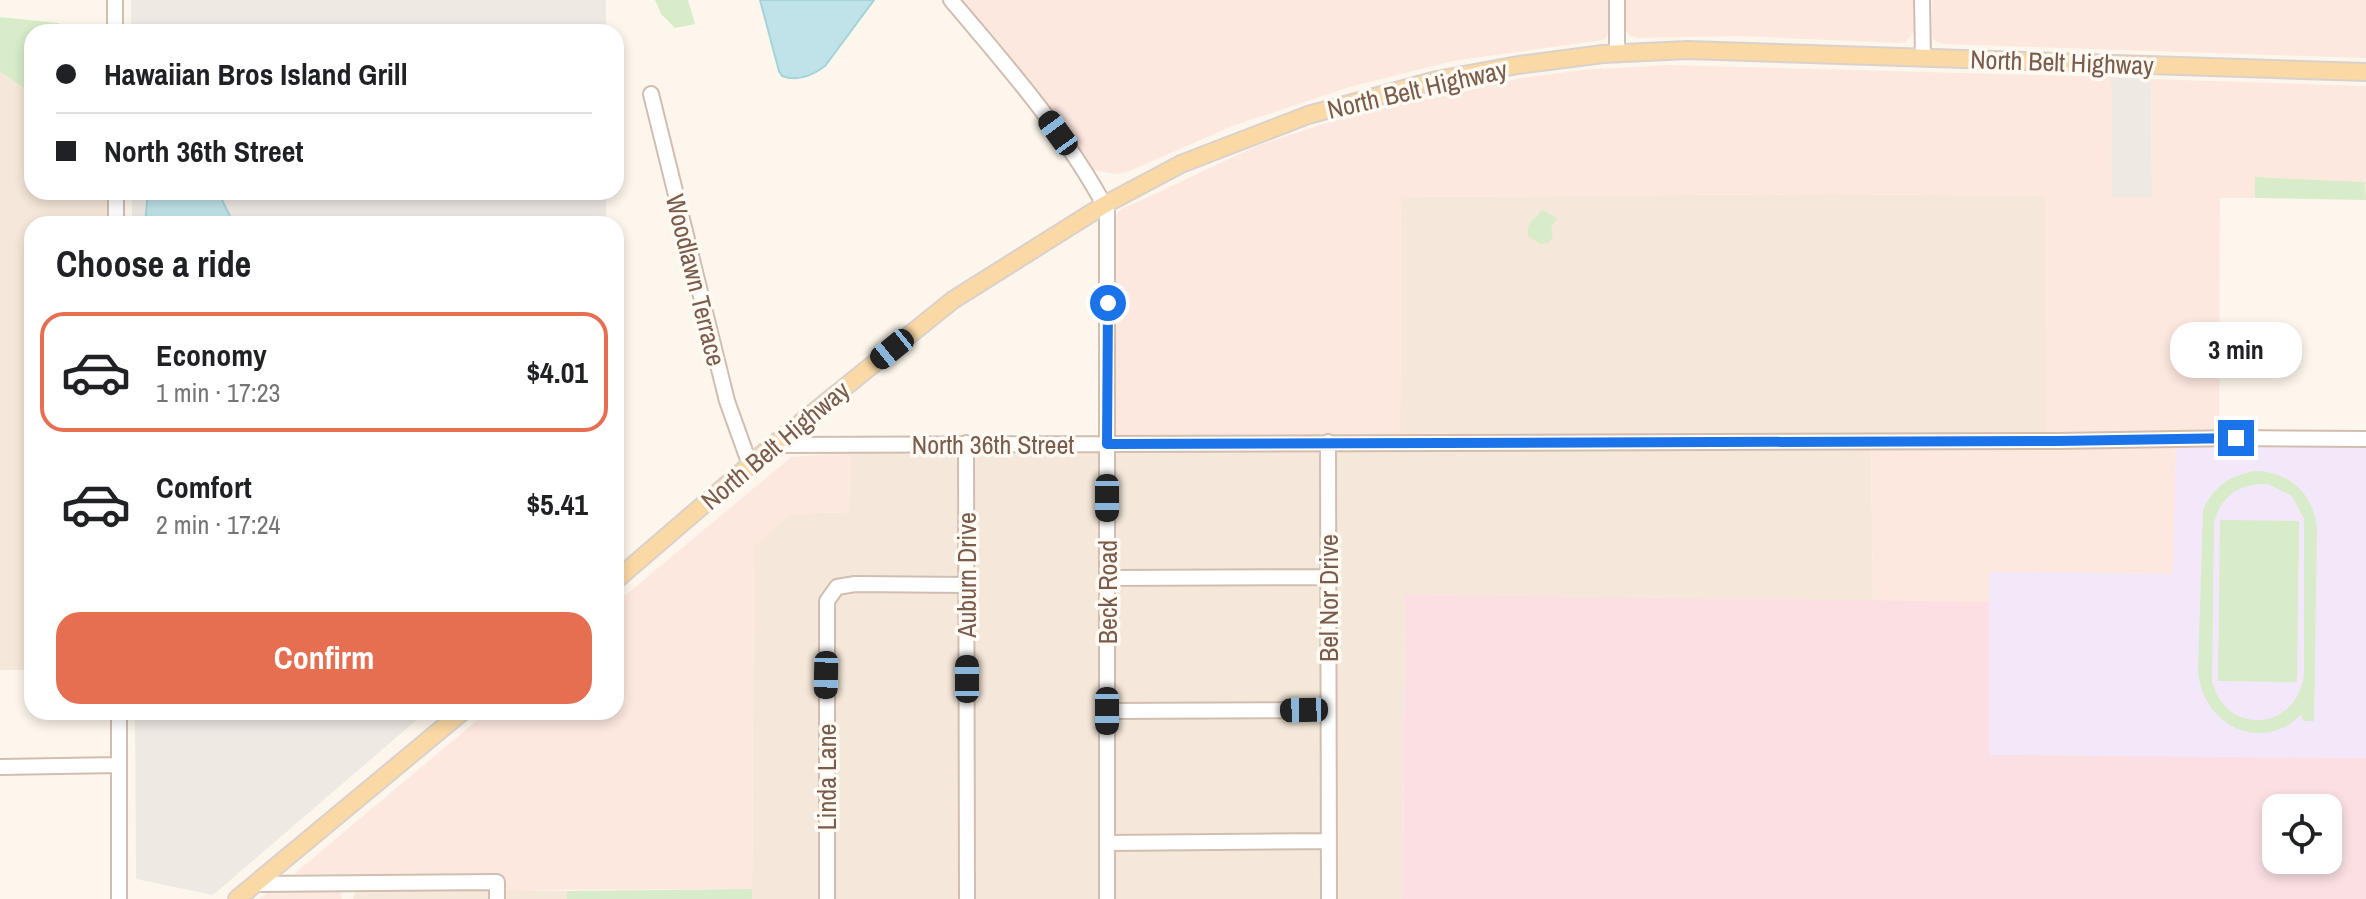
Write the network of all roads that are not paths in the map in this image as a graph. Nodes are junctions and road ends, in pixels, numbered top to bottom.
1 (115, 0) edge
2 (951, 0) edge
3 (1617, 0) edge
4 (1922, 0) edge
5 (115, 24) edge
6 (1617, 53) junction
7 (1923, 57) junction
8 (2366, 72) edge
9 (651, 94) dead end
10 (1104, 205) junction
11 (2366, 439) edge
12 (1328, 442) junction
13 (966, 443) junction
14 (1107, 444) junction
15 (773, 445) junction
16 (750, 465) junction
17 (624, 573) edge
18 (1328, 577) junction
19 (1107, 578) junction
20 (966, 585) junction
21 (1328, 710) junction
22 (1107, 711) junction
23 (119, 720) edge
24 (452, 720) edge
25 (119, 765) junction
26 (0, 767) edge
27 (1329, 841) junction
28 (1107, 843) junction
29 (346, 883) junction
30 (255, 884) junction
31 (119, 899) edge
32 (237, 899) edge
33 (347, 899) edge
34 (497, 899) edge
35 (827, 899) edge
36 (967, 899) edge
37 (1107, 899) edge
38 (1329, 899) edge

1 - 5 street
2 - 10 street, Beck Road
3 - 6 street
4 - 7 street
6 - 7 main road, North Belt Highway
6 - 10 main road, North Belt Highway
7 - 8 main road, North Belt Highway
9 - 16 street, Woodlawn Terrace
10 - 14 street, Beck Road
10 - 15 main road, North Belt Highway
11 - 12 street, North 36th Street
12 - 14 street, North 36th Street
12 - 18 street, Bel Nor Drive
13 - 14 street, North 36th Street
13 - 15 street, North 36th Street
13 - 20 street, Auburn Drive
14 - 19 street, Beck Road
15 - 16 main road, North Belt Highway
16 - 17 main road, North Belt Highway
18 - 19 street
18 - 21 street, Bel Nor Drive
19 - 22 street, Beck Road
20 - 35 street, Linda Lane
20 - 36 street, Auburn Drive
21 - 22 street
21 - 27 street, Bel Nor Drive
22 - 28 street, Beck Road
23 - 25 street
24 - 30 main road
25 - 26 street
25 - 31 street
27 - 28 street
27 - 38 street, Bel Nor Drive
28 - 37 street, Beck Road
29 - 30 street
29 - 33 street
29 - 34 street
30 - 32 main road

